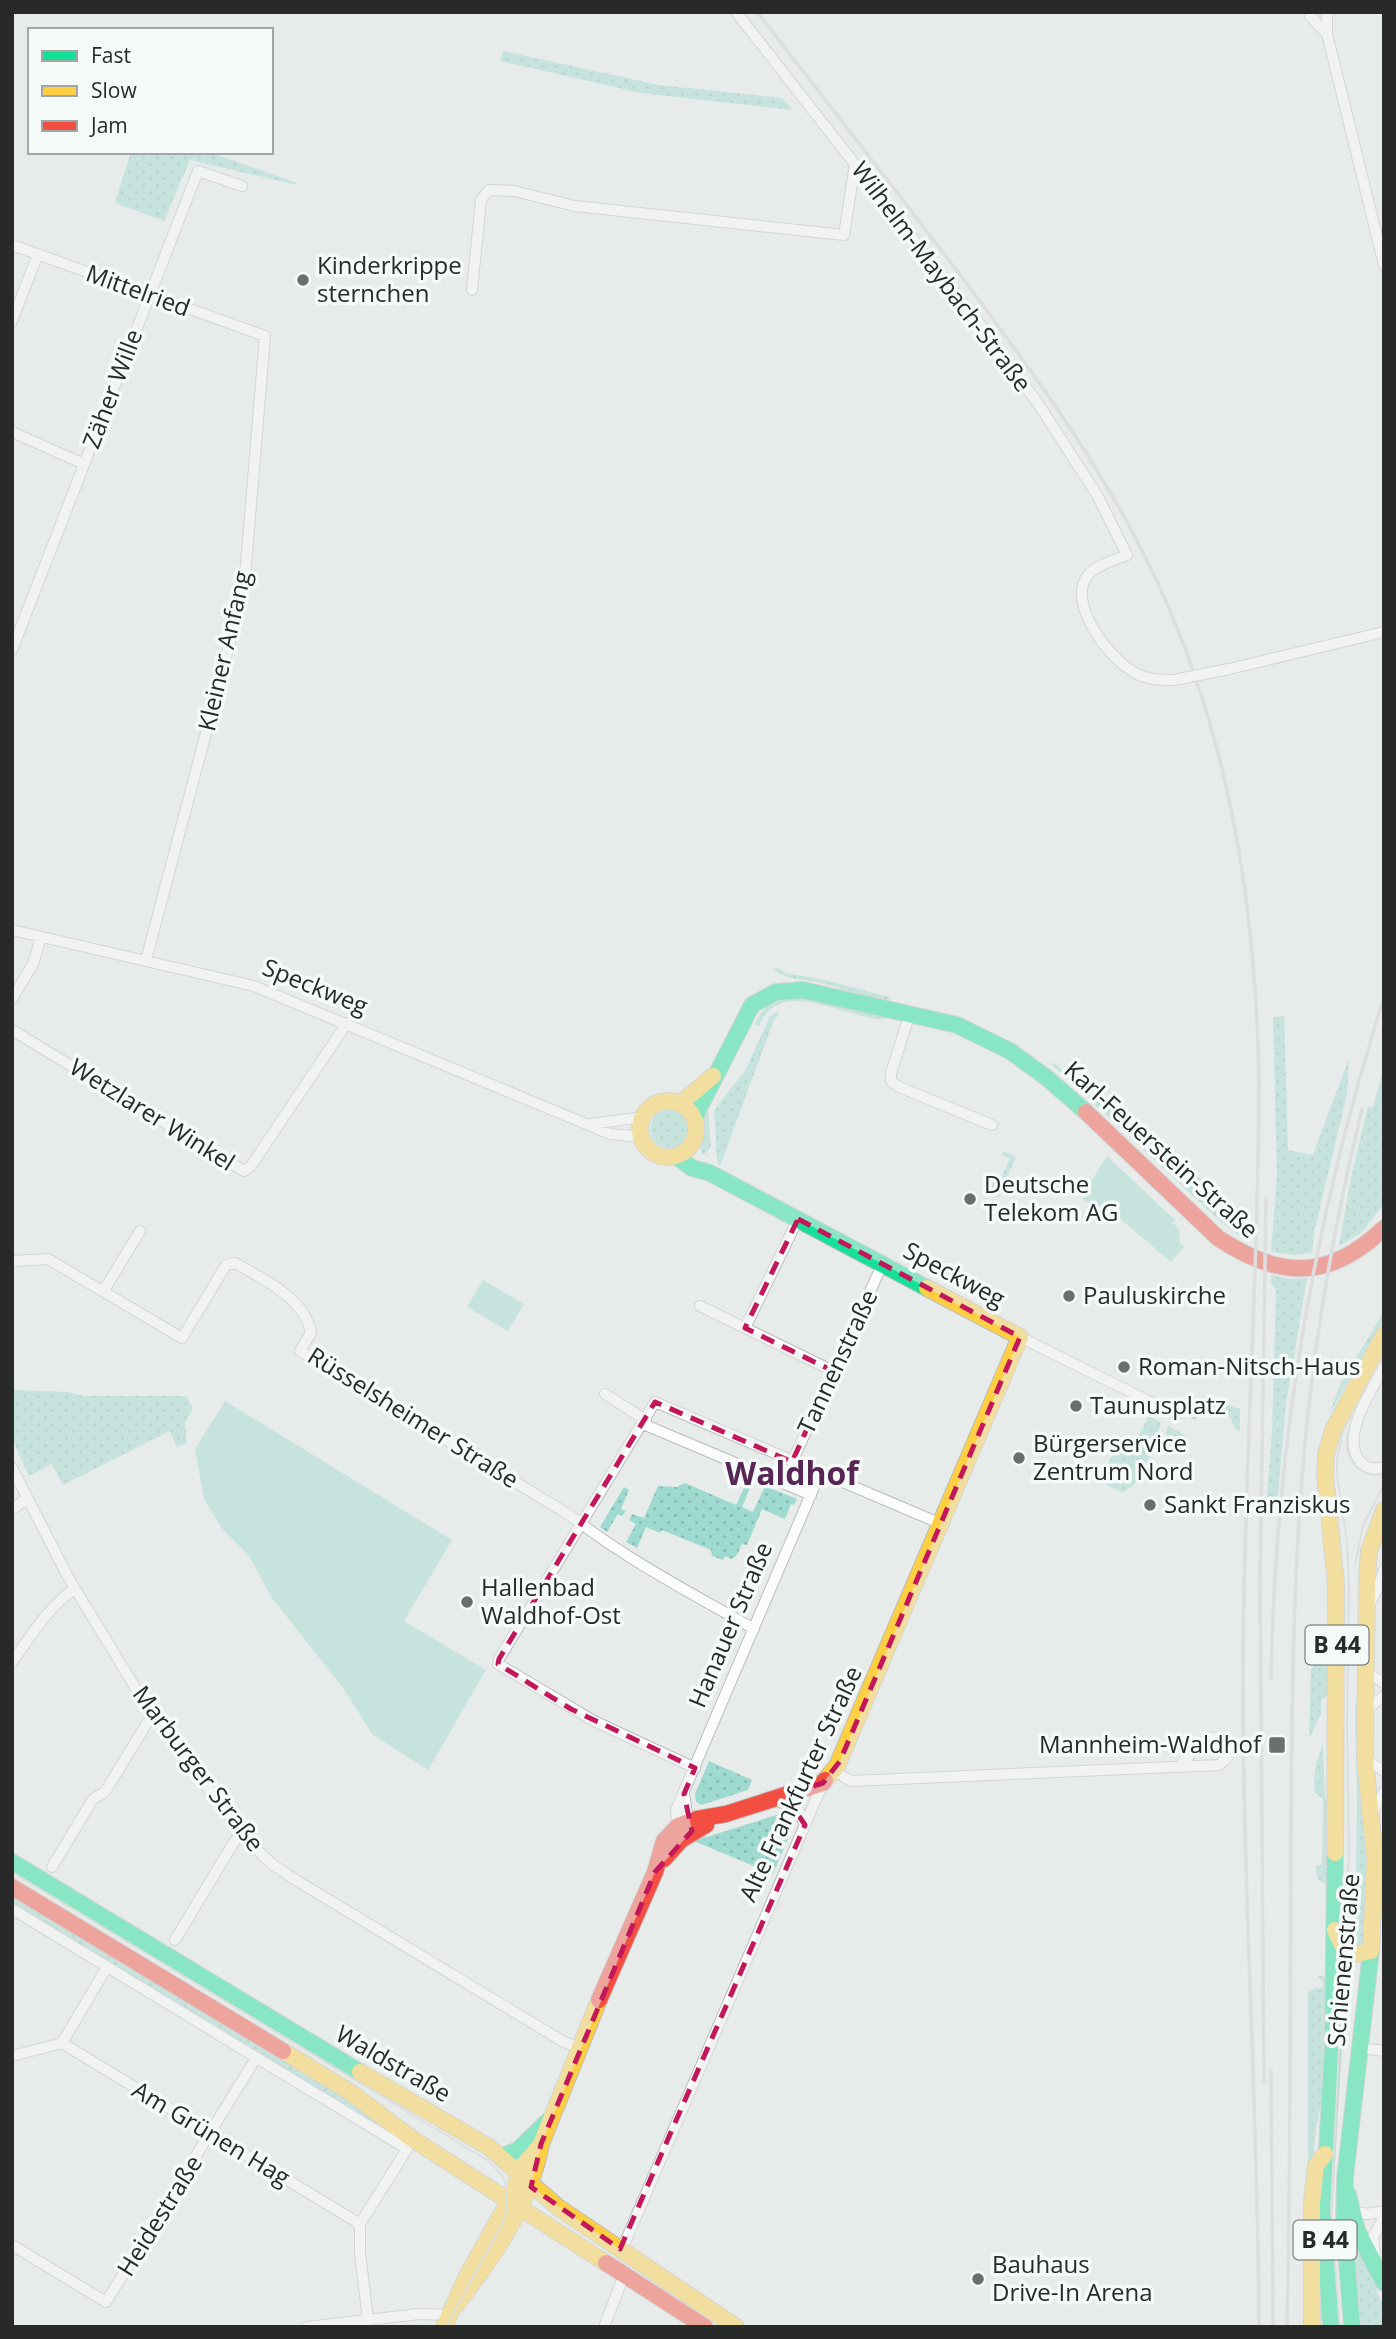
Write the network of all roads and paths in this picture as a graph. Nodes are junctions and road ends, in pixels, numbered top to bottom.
1 (736, 12) edge
2 (1309, 12) edge
3 (1327, 12) edge
4 (1327, 34) junction
5 (855, 164) junction
6 (242, 186) dead end
7 (12, 245) edge
8 (38, 254) junction
9 (1384, 265) edge
10 (472, 290) dead end
11 (150, 295) junction
12 (12, 321) edge
13 (265, 336) joint
14 (12, 432) edge
15 (84, 464) junction
16 (1384, 632) edge
17 (12, 650) edge
18 (12, 930) edge
19 (41, 937) junction
20 (146, 960) junction
21 (12, 999) edge
22 (910, 1013) junction
23 (346, 1023) junction
24 (12, 1030) edge
25 (720, 1070) junction
26 (680, 1104) junction
27 (643, 1117) junction
28 (694, 1118) junction
29 (589, 1124) junction
30 (992, 1125) dead end
31 (642, 1137) junction
32 (692, 1144) junction
33 (676, 1156) junction
34 (710, 1173) junction
35 (798, 1219) junction
36 (1384, 1228) edge
37 (139, 1231) dead end
38 (12, 1261) edge
39 (883, 1263) junction
40 (104, 1290) junction
41 (700, 1306) dead end
42 (745, 1328) junction
43 (1020, 1337) junction
44 (1382, 1340) edge
45 (1384, 1367) edge
46 (833, 1371) junction
47 (605, 1394) dead end
48 (1177, 1415) dead end
49 (645, 1422) junction
50 (792, 1462) junction
51 (1384, 1467) edge
52 (12, 1468) edge
53 (820, 1473) junction
54 (811, 1495) junction
55 (27, 1499) junction
56 (12, 1509) edge
57 (1384, 1510) edge
58 (939, 1523) junction
59 (582, 1524) junction
60 (1384, 1570) edge
61 (75, 1589) junction
62 (1367, 1608) junction
63 (754, 1629) junction
64 (12, 1662) edge
65 (1364, 1671) junction
66 (1384, 1684) edge
67 (1384, 1696) edge
68 (1364, 1711) junction
69 (155, 1717) junction
70 (1365, 1759) junction
71 (1180, 1766) dead end
72 (695, 1768) junction
73 (1384, 1771) edge
74 (828, 1777) junction
75 (1384, 1792) edge
76 (774, 1799) junction
77 (1372, 1813) junction
78 (805, 1825) junction
79 (686, 1827) junction
80 (242, 1834) junction
81 (12, 1862) edge
82 (52, 1867) dead end
83 (12, 1888) edge
84 (12, 1909) edge
85 (1333, 1927) junction
86 (174, 1940) dead end
87 (1371, 1950) junction
88 (107, 1967) junction
89 (62, 2043) junction
90 (581, 2048) junction
91 (1360, 2048) junction
92 (1384, 2050) edge
93 (12, 2056) edge
94 (256, 2057) junction
95 (554, 2116) junction
96 (210, 2134) junction
97 (1325, 2154) junction
98 (502, 2156) junction
99 (1345, 2178) junction
100 (525, 2181) junction
101 (515, 2204) junction
102 (1352, 2211) junction
103 (1384, 2211) edge
104 (1384, 2217) edge
105 (360, 2224) junction
106 (12, 2245) edge
107 (620, 2249) junction
108 (1377, 2267) junction
109 (624, 2275) junction
110 (1384, 2283) edge
111 (450, 2316) edge
112 (368, 2320) junction
113 (307, 2327) edge
114 (604, 2327) edge
115 (705, 2327) edge
116 (736, 2327) edge
117 (1312, 2327) edge
118 (1331, 2327) edge
119 (1352, 2327) edge

1 - 5 street, Wilhelm-Maybach-Straße
2 - 4 street
3 - 4 street
4 - 9 street
5 - 10 street
5 - 16 street, Wilhelm-Maybach-Straße, bridge
6 - 11 street, Zäher Wille
7 - 8 street, Mittelried
8 - 11 street, Mittelried
8 - 12 street
11 - 13 street, Mittelried
11 - 15 street, Zäher Wille
13 - 20 street, Kleiner Anfang
14 - 15 street
15 - 17 street, Zäher Wille
18 - 19 street, Speckweg
19 - 20 street, Speckweg
19 - 21 street
20 - 23 street, Speckweg
22 - 25 main road, Karl-Feuerstein-Straße
22 - 30 street
22 - 36 main road, Karl-Feuerstein-Straße
23 - 24 street, Wetzlarer Winkel
23 - 29 street, Speckweg
25 - 26 main road, Karl-Feuerstein-Straße
25 - 28 main road, Karl-Feuerstein-Straße
26 - 27 main road, Speckweg
26 - 28 main road
27 - 29 street, Speckweg
27 - 31 main road
28 - 32 main road
29 - 31 street, Speckweg
31 - 33 main road, Speckweg
32 - 33 main road
32 - 34 main road
33 - 34 main road, Speckweg
34 - 35 main road, Speckweg
35 - 39 main road, Speckweg
35 - 42 street
37 - 40 street
38 - 40 street, Rüsselsheimer Straße
39 - 43 main road, Speckweg
39 - 46 street, Tannenstraße
40 - 59 street, Rüsselsheimer Straße
41 - 42 street
42 - 46 street
43 - 48 street, Speckweg
43 - 58 main road, Alte Frankfurter Straße
44 - 85 main road, Schienenstraße / B 44
45 - 51 street
46 - 50 street, Tannenstraße
47 - 49 street
49 - 50 street
49 - 54 street
49 - 59 street
50 - 53 street
52 - 55 street, Marburger Straße
53 - 54 street, Hanauer Straße
53 - 58 street
54 - 63 street, Hanauer Straße
55 - 56 street
55 - 61 street, Marburger Straße
57 - 62 main road, Schienenstraße / B 44
58 - 74 main road, Alte Frankfurter Straße
59 - 63 street, Rüsselsheimer Straße
59 - 72 street
60 - 62 street, Schienenstraße
61 - 64 street
61 - 69 street, Marburger Straße
62 - 65 main road, Schienenstraße / B 44
63 - 72 street, Hanauer Straße
65 - 66 street
65 - 68 main road, Schienenstraße / B 44
67 - 68 street
68 - 70 main road, Schienenstraße / B 44
69 - 80 street, Marburger Straße
69 - 82 street
70 - 73 street
70 - 77 main road, Schienenstraße / B 44
71 - 74 street
72 - 79 street, Hanauer Straße
74 - 76 main road
74 - 78 street, Alte Frankfurter Straße
75 - 77 street
76 - 78 street
76 - 79 main road
77 - 87 main road, Schienenstraße / B 44
78 - 107 street, Alte Frankfurter Straße
79 - 90 main road
80 - 86 street
80 - 90 street, Marburger Straße
81 - 98 main road, Waldstraße
83 - 101 main road, Waldstraße
84 - 88 street
85 - 87 main road
85 - 97 main road, Schienenstraße / B 44
87 - 91 main road, Schienenstraße / B 44
88 - 89 street
88 - 94 street
89 - 93 street
89 - 96 street, Am Grünen Hag
90 - 95 main road
91 - 92 street
91 - 99 main road, Schienenstraße / B 44
94 - 96 street, Heidestraße
94 - 105 street
95 - 98 main road
95 - 100 main road
96 - 105 street, Am Grünen Hag
96 - 106 street, Heidestraße
97 - 117 main road
97 - 118 main road, B 44
98 - 100 main road, Waldstraße
99 - 102 main road, Schienenstraße
99 - 119 main road, B 44
100 - 101 main road
100 - 107 main road, Waldstraße
101 - 109 main road, Waldstraße
101 - 111 main road
102 - 103 street
102 - 108 main road, Schienenstraße
104 - 108 street
105 - 112 street
107 - 116 main road, Waldstraße
108 - 110 main road, Schienenstraße
109 - 114 street
109 - 115 main road, Waldstraße
111 - 112 street
112 - 113 street

